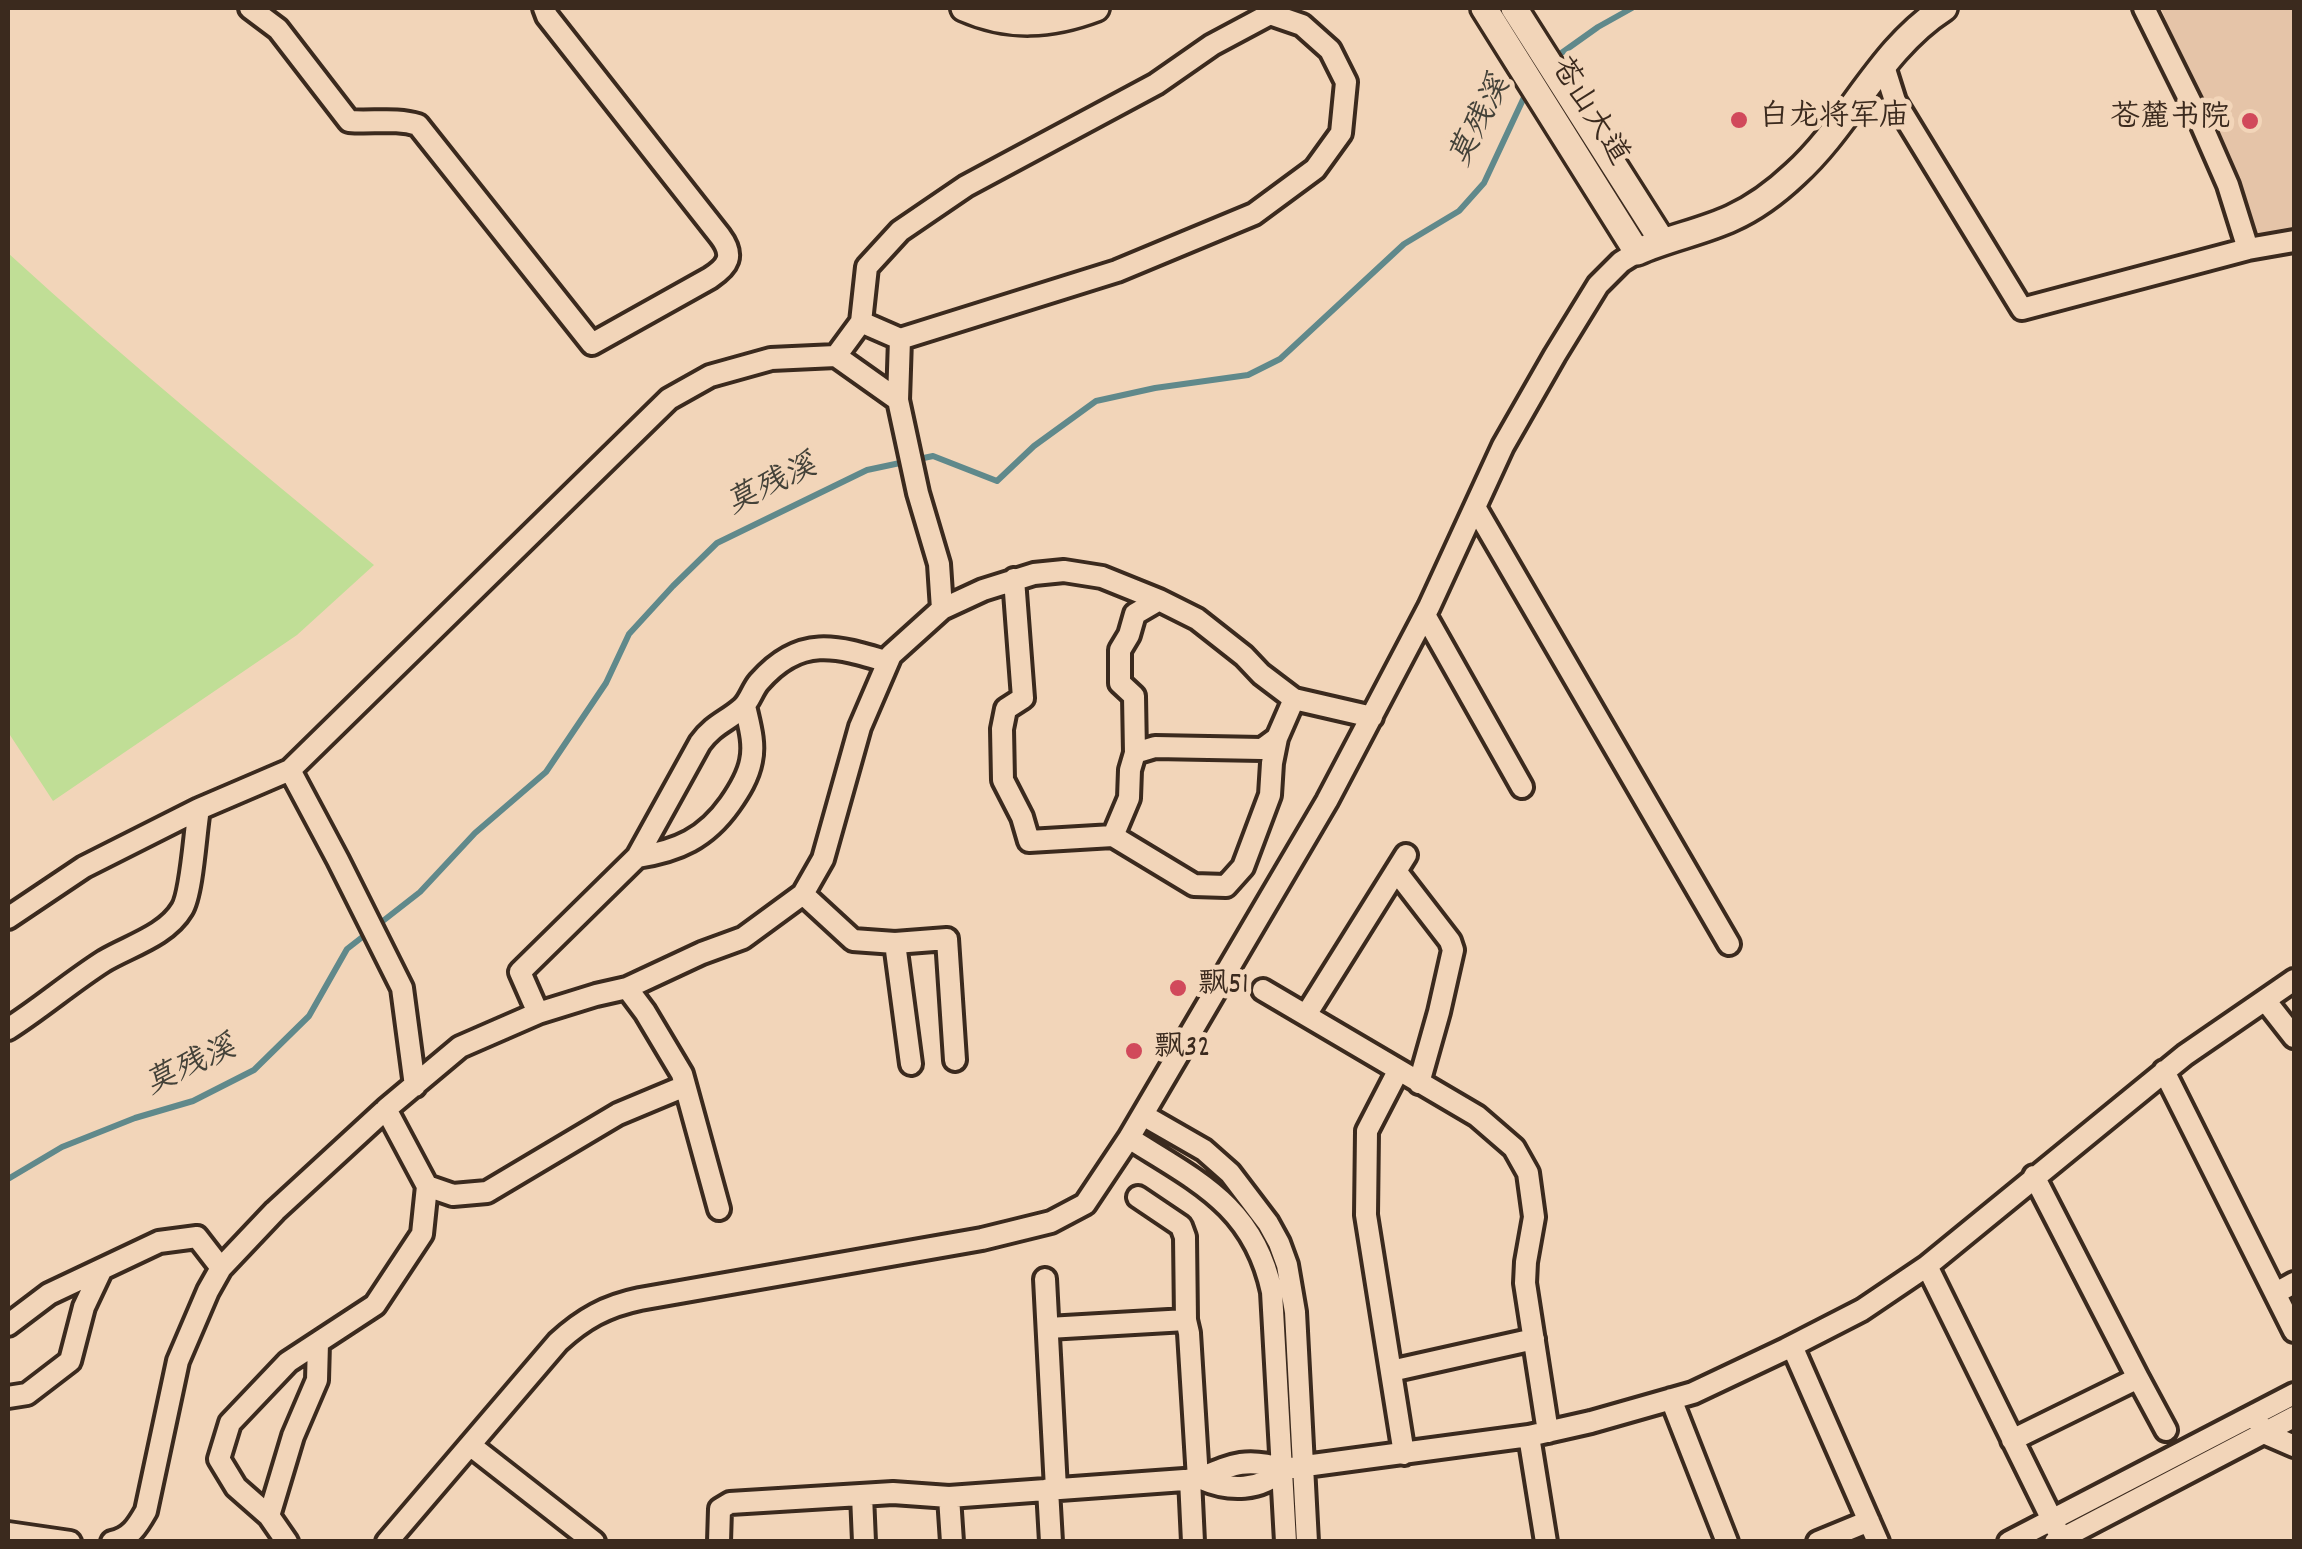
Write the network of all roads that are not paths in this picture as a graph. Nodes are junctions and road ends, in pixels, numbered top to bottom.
1 (250, 8) edge
2 (544, 8) edge
3 (964, 8) edge
4 (1096, 8) edge
5 (1514, 8) edge
6 (1944, 8) edge
7 (2144, 8) edge
8 (1487, 13) edge
9 (1883, 63) junction
10 (1662, 241) junction
11 (2294, 241) edge
12 (2248, 249) junction
13 (1637, 252) junction
14 (861, 322) junction
15 (900, 339) junction
16 (836, 356) junction
17 (898, 400) junction
18 (1475, 507) junction
19 (1014, 579) junction
20 (1159, 600) junction
21 (942, 609) junction
22 (1425, 615) junction
23 (888, 662) junction
24 (1294, 699) junction
25 (745, 706) junction
26 (1372, 717) junction
27 (1278, 738) junction
28 (1135, 753) junction
29 (290, 770) junction
30 (1522, 786) dead end
31 (198, 809) junction
32 (1113, 836) junction
33 (637, 857) junction
34 (802, 894) junction
35 (8, 918) edge
36 (895, 943) junction
37 (1729, 944) dead end
38 (2294, 980) edge
39 (627, 988) junction
40 (1263, 990) dead end
41 (2265, 1000) junction
42 (538, 1013) junction
43 (1306, 1015) junction
44 (8, 1029) edge
45 (2294, 1037) edge
46 (955, 1060) dead end
47 (910, 1064) dead end
48 (1398, 1071) junction
49 (2164, 1071) junction
50 (1419, 1083) junction
51 (415, 1086) junction
52 (685, 1086) junction
53 (386, 1109) junction
54 (1142, 1114) junction
55 (1129, 1138) junction
56 (1230, 1173) junction
57 (2034, 1176) junction
58 (426, 1186) junction
59 (1213, 1193) junction
60 (1138, 1197) dead end
61 (720, 1209) dead end
62 (1927, 1266) junction
63 (220, 1268) junction
64 (101, 1270) junction
65 (1046, 1279) dead end
66 (2285, 1288) edge
67 (1186, 1320) junction
68 (8, 1325) edge
69 (1048, 1328) junction
70 (2294, 1330) edge
71 (1534, 1339) junction
72 (318, 1343) junction
73 (1792, 1346) junction
74 (1391, 1371) junction
75 (2138, 1378) junction
76 (2294, 1394) edge
77 (8, 1397) edge
78 (1671, 1399) junction
79 (2294, 1418) edge
80 (2260, 1424) junction
81 (2166, 1430) dead end
82 (1539, 1434) junction
83 (2012, 1440) junction
84 (470, 1445) junction
85 (2294, 1446) edge
86 (1404, 1454) junction
87 (1293, 1468) junction
88 (1197, 1479) junction
89 (1052, 1489) junction
90 (862, 1494) junction
91 (948, 1496) junction
92 (268, 1516) junction
93 (1869, 1521) junction
94 (8, 1533) edge
95 (2056, 1533) edge
96 (70, 1542) edge
97 (112, 1542) edge
98 (286, 1542) edge
99 (387, 1542) edge
100 (594, 1542) edge
101 (720, 1542) edge
102 (864, 1542) edge
103 (952, 1542) edge
104 (1051, 1542) edge
105 (1194, 1542) edge
106 (1286, 1542) edge
107 (1307, 1542) edge
108 (1546, 1542) edge
109 (1727, 1542) edge
110 (1818, 1542) edge
111 (1878, 1542) edge
112 (2009, 1542) edge

1 - 2 street
3 - 4 main road
5 - 10 main road, 苍山大道
6 - 9 main road
7 - 12 street
8 - 13 main road, 苍山大道
9 - 10 main road
9 - 12 street
10 - 13 main road
11 - 12 street
13 - 18 street
14 - 15 street
14 - 15 street
14 - 16 street
15 - 17 street
16 - 17 street
16 - 29 street
17 - 21 street
18 - 22 street
18 - 37 street
19 - 20 street
19 - 21 street
19 - 32 street
20 - 24 street
20 - 28 street
21 - 23 street
22 - 26 street
22 - 30 street
23 - 25 street
23 - 34 street
24 - 26 street
24 - 27 street
25 - 33 street
25 - 33 street
26 - 54 street
27 - 28 street
27 - 32 street
28 - 32 street
29 - 31 street
29 - 51 street
31 - 35 street
31 - 44 street
33 - 42 street
34 - 36 street
34 - 39 street
36 - 46 street
36 - 47 street
38 - 41 street
39 - 42 street
39 - 52 street
40 - 43 street
41 - 45 street
41 - 49 street
42 - 51 street
43 - 48 street
43 - 50 street
48 - 50 street
48 - 74 street
49 - 57 street
49 - 66 street
50 - 71 street
51 - 53 street
52 - 58 street
52 - 61 street
53 - 58 street
53 - 63 street
54 - 55 street
54 - 56 street
55 - 59 street
55 - 84 street
56 - 59 street
56 - 87 street
57 - 62 street
57 - 75 street
58 - 72 street
59 - 87 street
60 - 67 street
62 - 73 street
62 - 83 street
63 - 64 street
63 - 97 street
64 - 68 street
64 - 77 street
65 - 69 street
66 - 70 street
67 - 69 street
67 - 88 street
69 - 89 street
71 - 74 street
71 - 82 street
72 - 92 street
72 - 92 street
73 - 78 street
73 - 93 street
74 - 86 street
75 - 81 street
75 - 83 street
76 - 80 street
78 - 82 street
78 - 109 street
79 - 80 street
80 - 85 street
80 - 95 street
82 - 86 street
82 - 108 street
83 - 95 street
84 - 99 street
84 - 100 street
86 - 87 street
87 - 88 street
87 - 106 street
87 - 107 street
88 - 89 street
88 - 105 street
89 - 91 street
89 - 104 street
90 - 91 street
90 - 101 street
90 - 102 street
91 - 103 street
92 - 98 street
93 - 110 street
93 - 111 street
94 - 96 street
95 - 112 street

